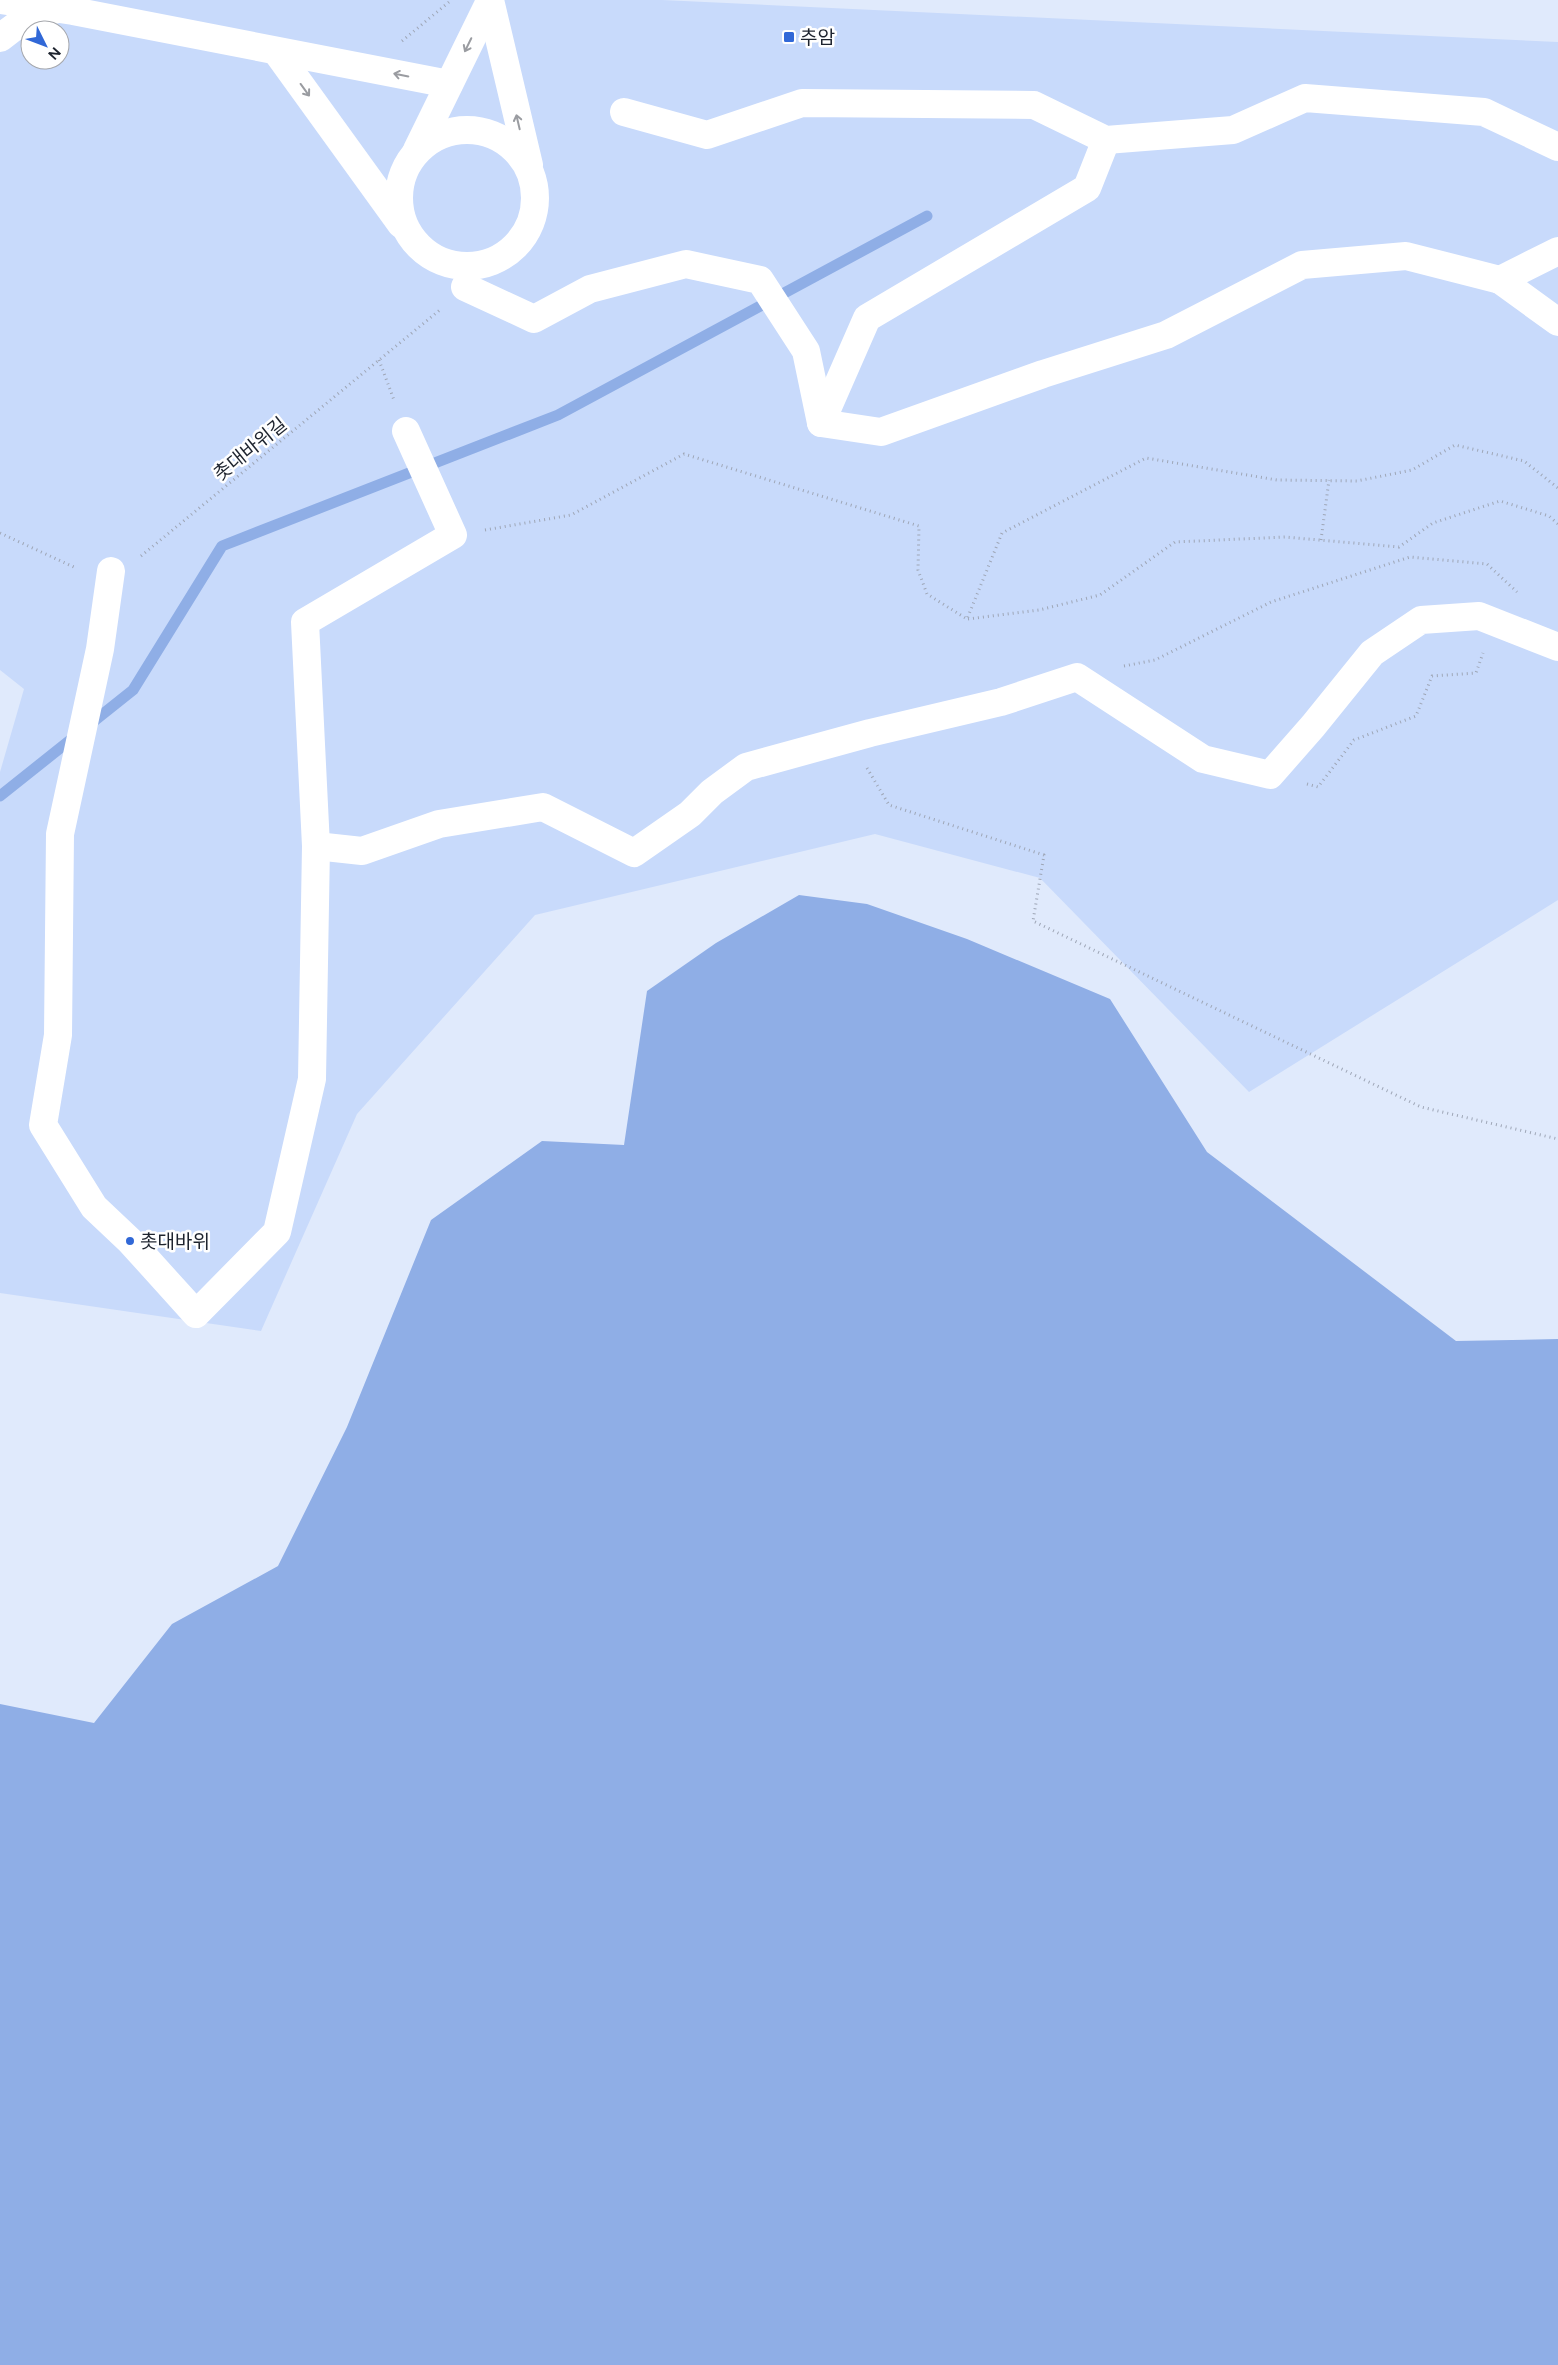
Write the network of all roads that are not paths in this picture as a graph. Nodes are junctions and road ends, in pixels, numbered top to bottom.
1 (1, 0) edge
2 (490, 0) edge
3 (73, 11) junction
4 (0, 38) edge
5 (276, 51) junction
6 (449, 84) junction
7 (624, 112) dead end
8 (1106, 140) junction
9 (1558, 147) edge
10 (417, 151) junction
11 (530, 169) junction
12 (410, 236) junction
13 (1558, 251) edge
14 (1500, 280) junction
15 (465, 287) road end
16 (1558, 322) edge
17 (821, 423) junction
18 (406, 431) road end
19 (111, 571) road end
20 (1558, 647) edge
21 (316, 846) junction

1 - 3 street
2 -> 6 street
11 -> 2 street
3 - 4 street
3 - 5 street
6 -> 5 street
5 -> 12 street
6 - 10 street
7 - 8 street
8 - 9 street
8 - 17 street
10 - 11 street
10 - 12 street
11 - 12 street
13 - 14 street
14 - 16 street
14 - 17 street
15 - 17 street
18 - 21 street
19 - 21 street
20 - 21 street

